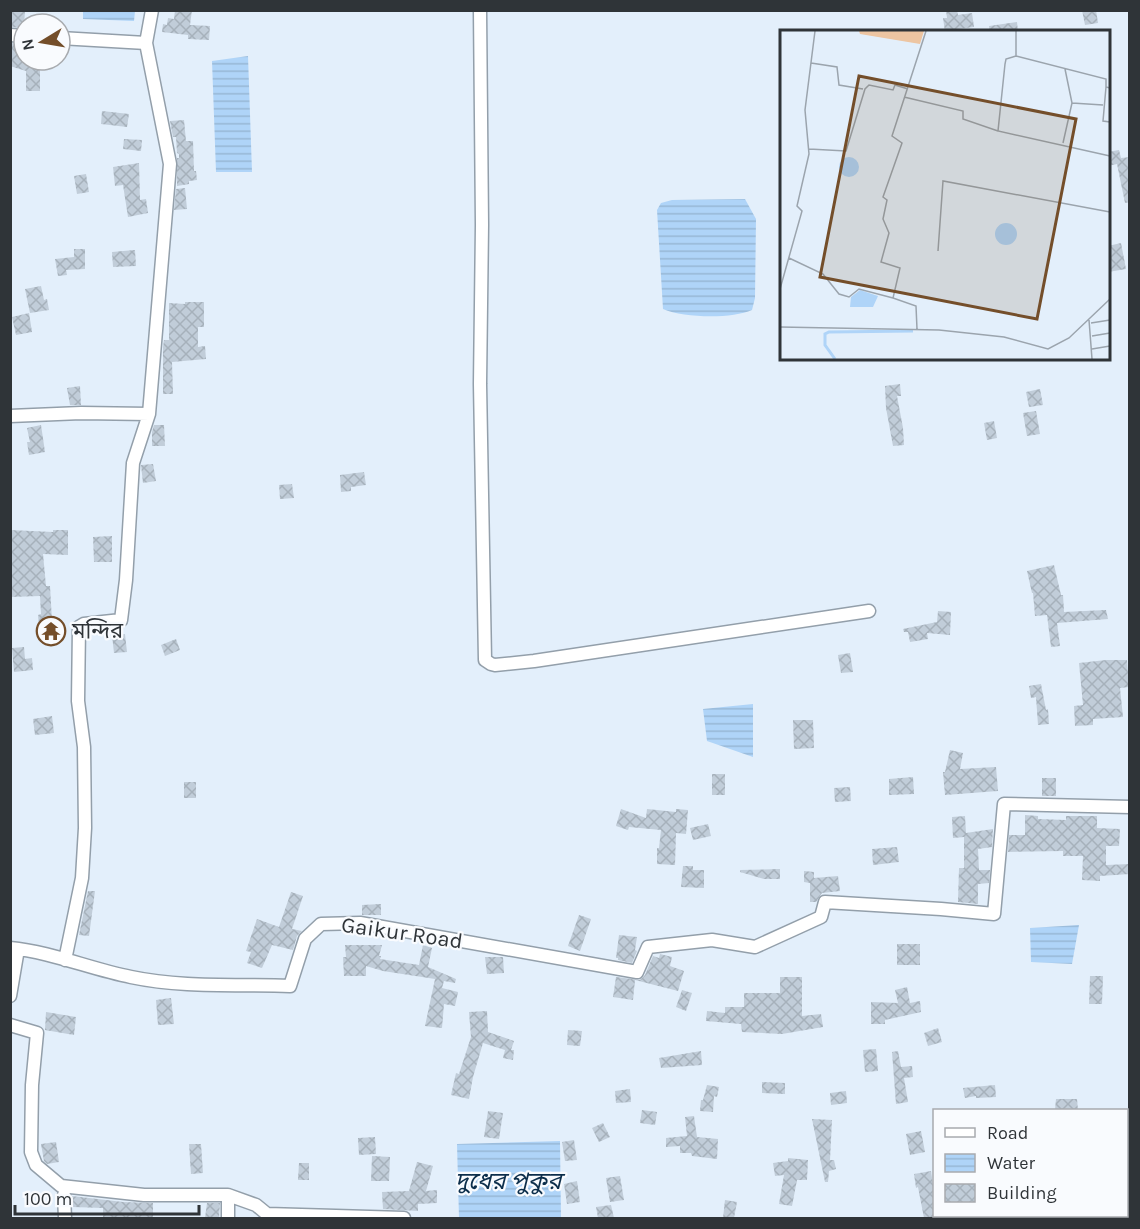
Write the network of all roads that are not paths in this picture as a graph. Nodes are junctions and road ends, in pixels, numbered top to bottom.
1 (152, 10) edge
2 (480, 10) edge
3 (72, 39) edge
4 (146, 43) junction
5 (149, 414) junction
6 (10, 416) edge
7 (869, 611) dead end
8 (1130, 807) edge
9 (14, 948) edge
10 (65, 960) junction
11 (10, 996) edge
12 (10, 1025) edge
13 (64, 1194) dead end
14 (228, 1195) junction
15 (65, 1218) edge
16 (228, 1218) edge
17 (404, 1218) edge

1 - 4 street
2 - 7 street
3 - 4 street
4 - 5 street
5 - 6 street
5 - 10 street
8 - 10 street, Gaikur Road
9 - 10 street
9 - 11 street
12 - 14 street
13 - 15 street
14 - 16 street
14 - 17 street

